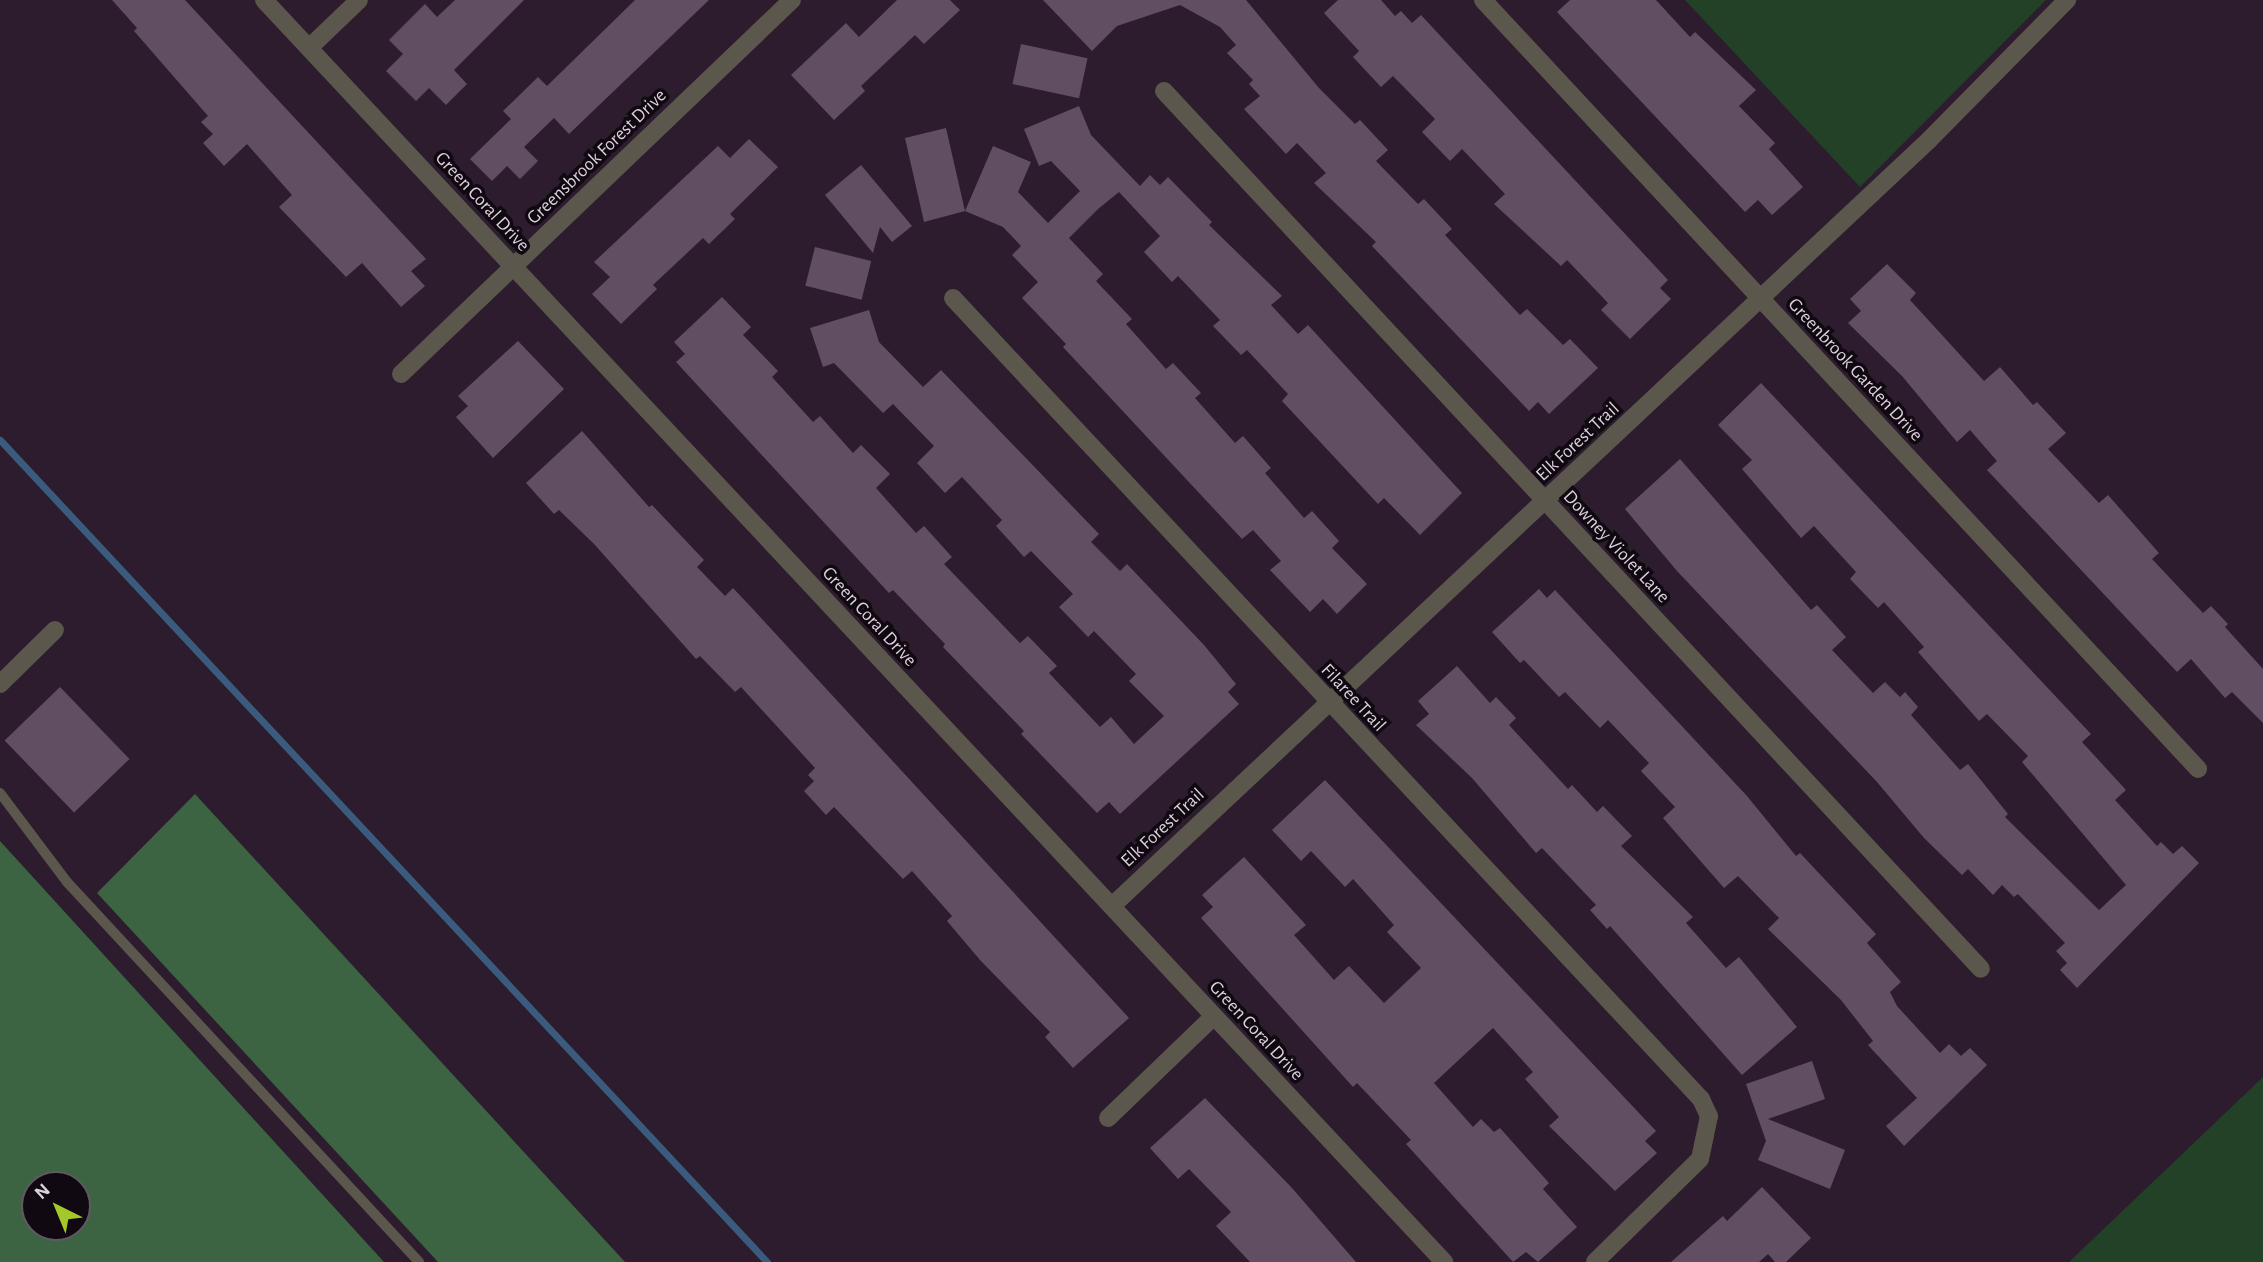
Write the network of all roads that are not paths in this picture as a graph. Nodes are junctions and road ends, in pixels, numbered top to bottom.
1 (264, 0) edge
2 (359, 0) edge
3 (792, 0) edge
4 (1483, 0) edge
5 (2067, 0) edge
6 (309, 48) junction
7 (1164, 91) dead end
8 (514, 267) junction
9 (953, 298) dead end
10 (1760, 299) junction
11 (401, 374) dead end
12 (1546, 502) junction
13 (55, 630) dead end
14 (0, 684) edge
15 (1328, 701) junction
16 (2198, 769) dead end
17 (0, 793) edge
18 (1112, 906) junction
19 (1981, 970) dead end
20 (1213, 1017) junction
21 (1108, 1118) dead end
22 (419, 1262) edge
23 (1444, 1262) edge
24 (1595, 1262) edge

1 - 6 street, Green Coral Drive
2 - 6 street
3 - 8 street, Greensbrook Forest Drive
4 - 10 street, Greenbrook Garden Drive
5 - 10 street, Elk Forest Trail
6 - 8 street, Green Coral Drive
7 - 12 street, Downey Violet Lane
8 - 11 street, Greensbrook Forest Drive
8 - 18 street, Green Coral Drive
9 - 15 street, Filaree Trail
10 - 12 street, Elk Forest Trail
10 - 16 street, Greenbrook Garden Drive
12 - 15 street, Elk Forest Trail
12 - 19 street, Downey Violet Lane
13 - 14 street
15 - 18 street, Elk Forest Trail
15 - 24 street, Filaree Trail
17 - 22 lane
18 - 20 street, Green Coral Drive
20 - 21 street
20 - 23 street, Green Coral Drive

